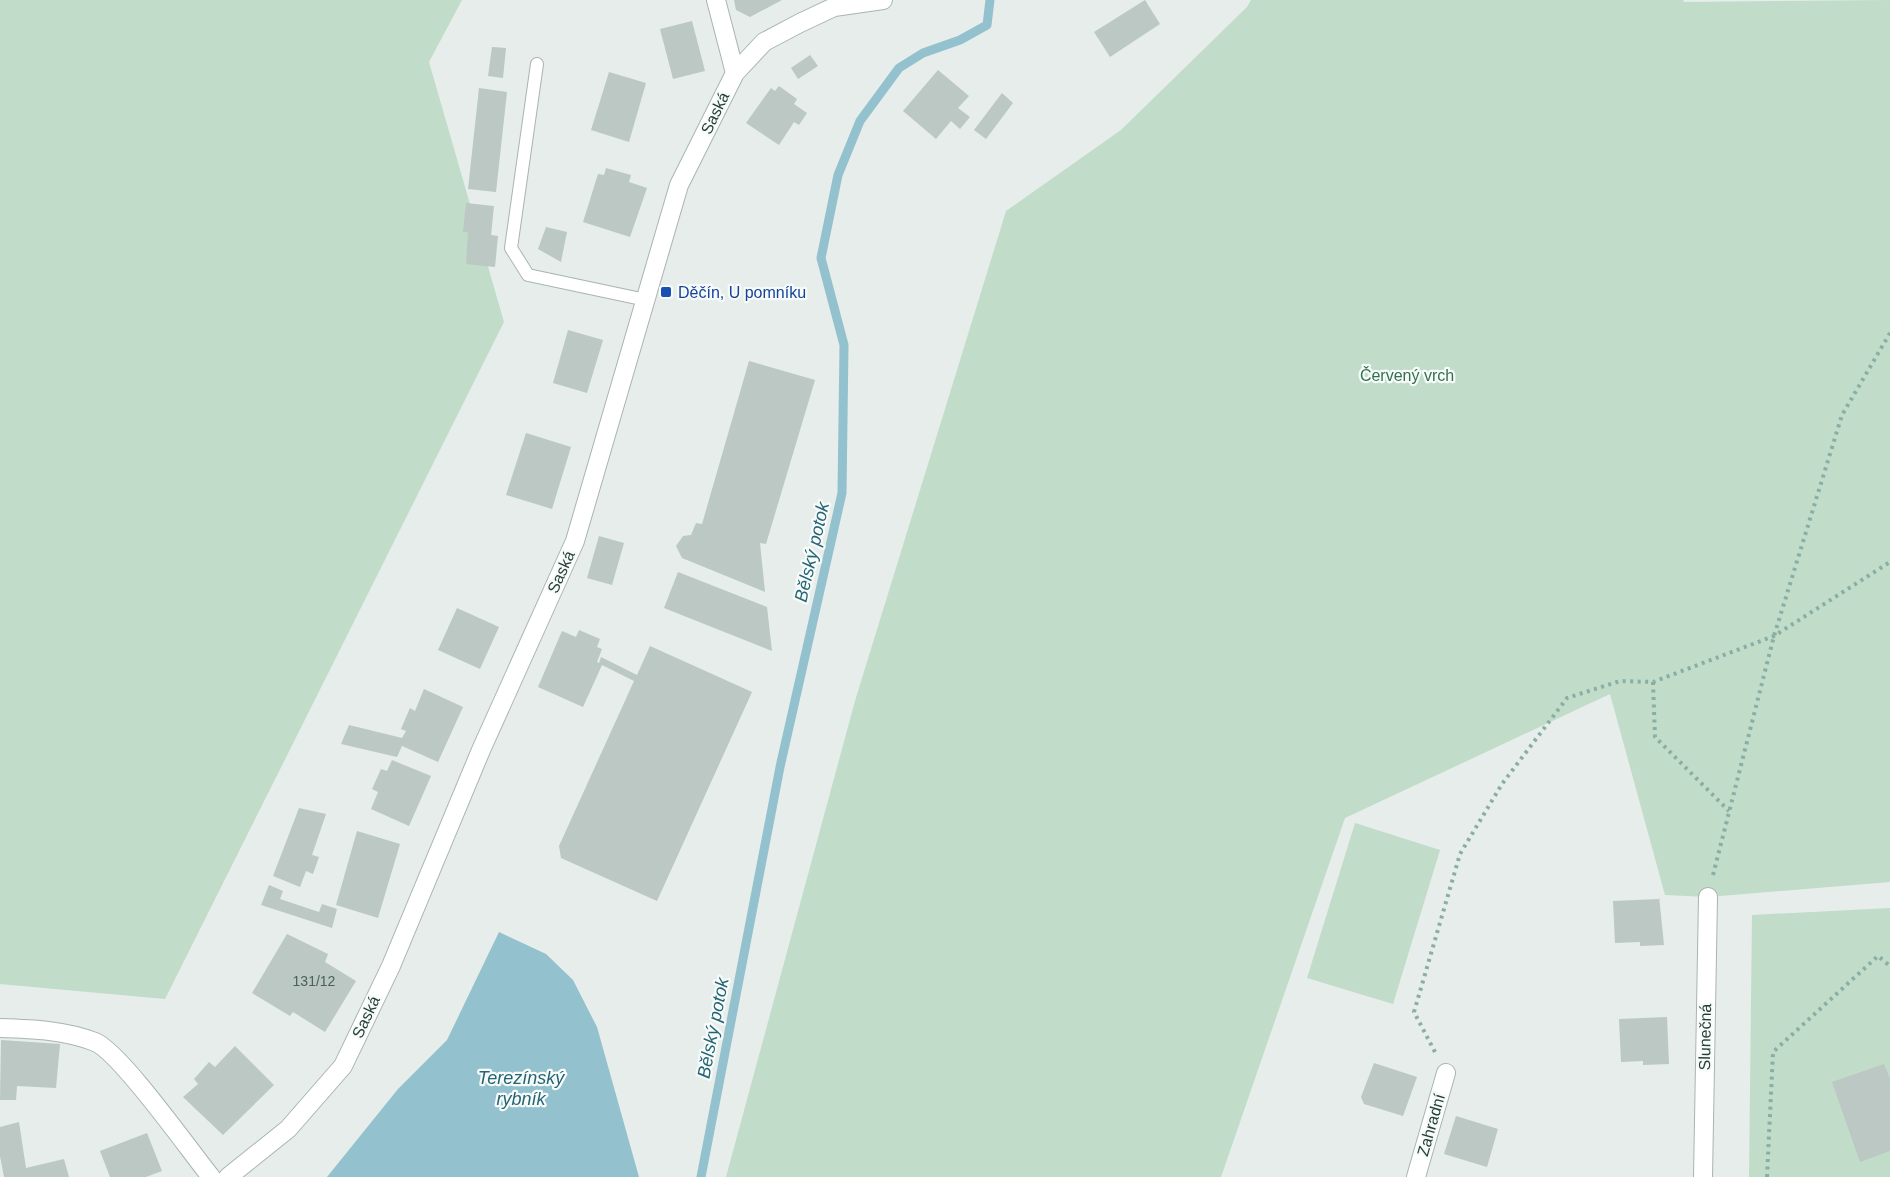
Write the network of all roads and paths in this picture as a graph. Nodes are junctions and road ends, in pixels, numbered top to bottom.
1 (716, 0) edge
2 (874, 0) edge
3 (883, 0) edge
4 (537, 64) dead end
5 (735, 73) junction
6 (646, 300) junction
7 (1890, 333) edge
8 (1890, 562) edge
9 (1774, 636) junction
10 (1653, 682) junction
11 (1729, 811) junction
12 (1708, 897) joint
13 (1890, 966) edge
14 (0, 1028) edge
15 (1446, 1073) joint
16 (211, 1177) edge
17 (228, 1177) edge
18 (1416, 1177) edge
19 (1703, 1177) edge
20 (1767, 1177) edge

1 - 5 street
2 - 3 street, Saská
2 - 5 street, Saská
4 - 6 lane
5 - 6 street, Saská
6 - 17 street, Saská
7 - 9 path
8 - 9 path
9 - 10 path
9 - 11 path
10 - 11 path
10 - 15 path
11 - 12 path
12 - 19 street, Slunečná
13 - 20 path
14 - 16 street
15 - 18 street, Zahradní

